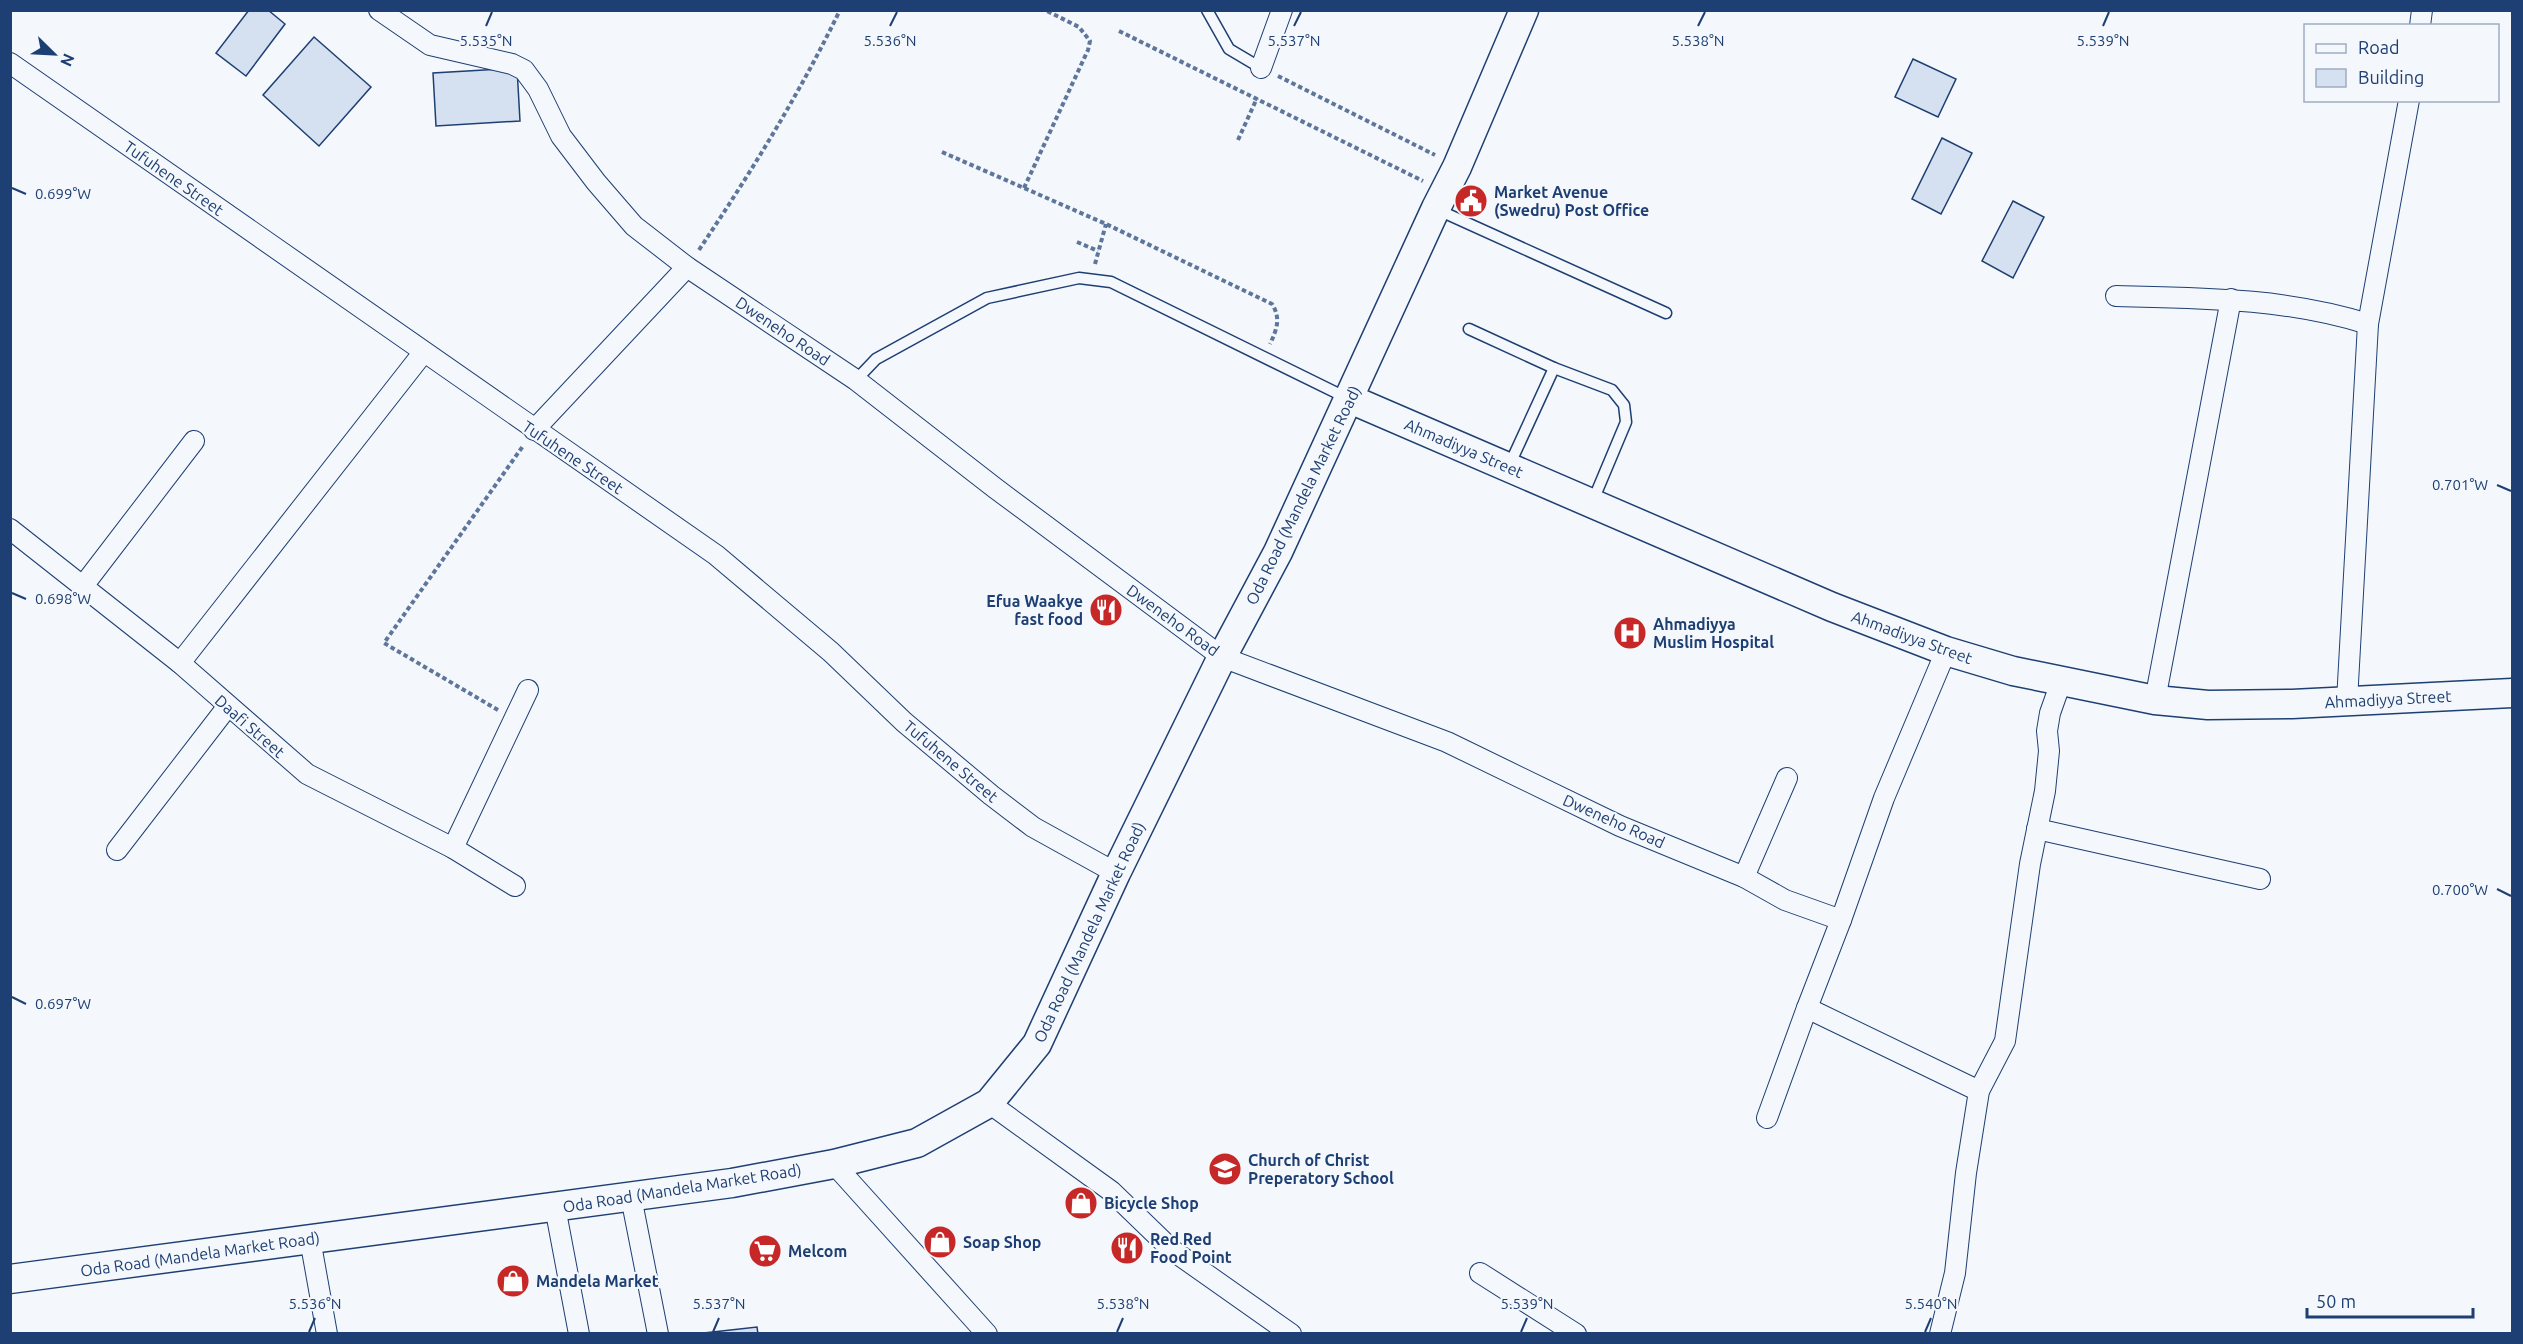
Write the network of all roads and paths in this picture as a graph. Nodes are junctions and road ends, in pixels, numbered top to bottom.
1 (379, 10) edge
2 (840, 10) edge
3 (1045, 10) edge
4 (1208, 10) edge
5 (1282, 10) edge
6 (1524, 10) edge
7 (1119, 31) dead end
8 (10, 63) edge
9 (1261, 68) junction
10 (1257, 98) junction
11 (2409, 102) edge
12 (1238, 140) dead end
13 (942, 152) dead end
14 (1024, 188) junction
15 (1446, 189) junction
16 (1106, 224) junction
17 (1077, 242) dead end
18 (1098, 251) junction
19 (687, 267) junction
20 (1091, 279) junction
21 (2116, 296) dead end
22 (2231, 299) junction
23 (1666, 313) dead end
24 (2368, 324) junction
25 (1469, 330) dead end
26 (423, 353) junction
27 (1263, 358) junction
28 (1554, 368) junction
29 (855, 380) junction
30 (1350, 399) junction
31 (534, 430) junction
32 (194, 441) dead end
33 (1508, 468) junction
34 (1592, 504) junction
35 (12, 534) edge
36 (83, 586) junction
37 (1946, 651) junction
38 (1222, 657) junction
39 (180, 663) junction
40 (2061, 682) junction
41 (528, 690) dead end
42 (2512, 693) edge
43 (2155, 700) junction
44 (2347, 701) junction
45 (228, 706) junction
46 (514, 719) junction
47 (1787, 778) dead end
48 (2037, 829) junction
49 (453, 848) junction
50 (117, 850) dead end
51 (1116, 873) junction
52 (1744, 877) junction
53 (2260, 879) dead end
54 (515, 886) dead end
55 (1841, 920) junction
56 (1807, 1008) junction
57 (1979, 1091) junction
58 (989, 1103) junction
59 (1767, 1118) dead end
60 (834, 1164) junction
61 (632, 1197) junction
62 (555, 1207) junction
63 (310, 1239) junction
64 (1480, 1273) dead end
65 (10, 1279) edge
66 (327, 1334) edge
67 (579, 1334) edge
68 (658, 1334) edge
69 (987, 1334) edge
70 (1291, 1334) edge
71 (1576, 1334) edge
72 (1940, 1334) edge

1 - 19 street, Dweneho Road
2 - 19 path
3 - 14 path
4 - 9 lane
5 - 9 street
6 - 15 street, Oda Road (Mandela Market Road)
7 - 10 path
8 - 26 street, Tufuhene Street
9 - 15 path
10 - 12 path
10 - 15 path
11 - 24 street
13 - 14 path
14 - 16 path
15 - 23 lane
15 - 30 street, Oda Road (Mandela Market Road)
16 - 18 path
16 - 27 path
17 - 18 path
18 - 20 path
19 - 29 street, Dweneho Road
19 - 31 street
20 - 27 lane
20 - 29 lane
21 - 22 street
22 - 24 street
22 - 43 street
24 - 44 street
25 - 28 lane
26 - 31 street, Tufuhene Street
26 - 39 street
27 - 30 lane
28 - 33 lane
28 - 34 lane
29 - 38 street, Dweneho Road
30 - 33 street, Ahmadiyya Street
30 - 38 street, Oda Road (Mandela Market Road)
31 - 46 path
31 - 51 street, Tufuhene Street
32 - 36 street
33 - 34 street, Ahmadiyya Street
34 - 37 street, Ahmadiyya Street
35 - 36 street, Daafi Street
36 - 39 street, Daafi Street
37 - 40 street, Ahmadiyya Street
37 - 55 street
38 - 51 street, Oda Road (Mandela Market Road)
38 - 52 street, Dweneho Road
39 - 45 street, Daafi Street
40 - 43 street, Ahmadiyya Street
40 - 48 street
41 - 46 street
42 - 44 street, Ahmadiyya Street
43 - 44 street, Ahmadiyya Street
45 - 49 street, Daafi Street
45 - 50 street
46 - 49 street
47 - 52 street
48 - 53 street
48 - 57 street
49 - 54 street, Daafi Street
51 - 58 street, Oda Road (Mandela Market Road)
52 - 55 street, Dweneho Road
55 - 56 street
56 - 57 street
56 - 59 street
57 - 72 street
58 - 60 street, Oda Road (Mandela Market Road)
58 - 70 street
60 - 61 street, Oda Road (Mandela Market Road)
60 - 69 street
61 - 62 street, Oda Road (Mandela Market Road)
61 - 68 street
62 - 63 street, Oda Road (Mandela Market Road)
62 - 67 street
63 - 65 street, Oda Road (Mandela Market Road)
63 - 66 street
64 - 71 street

